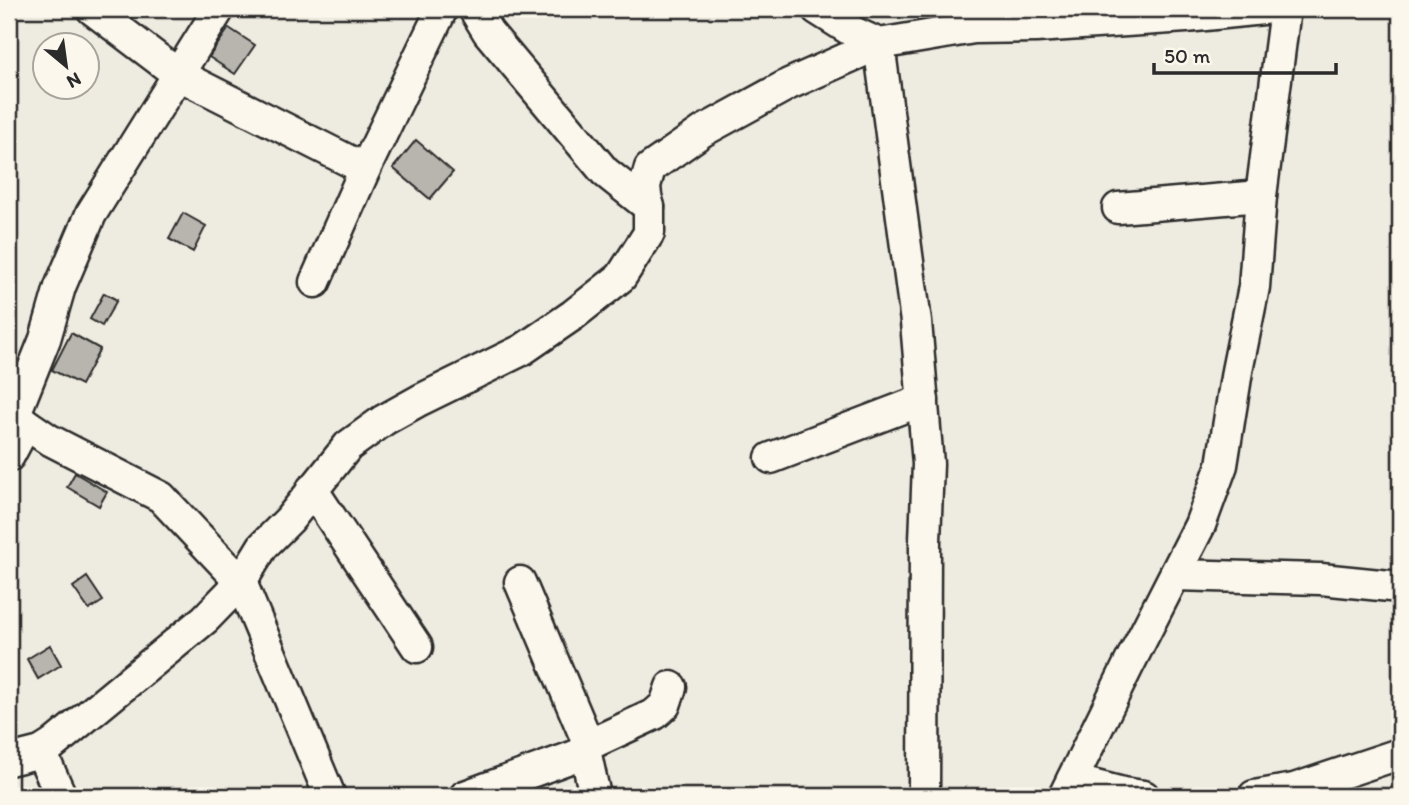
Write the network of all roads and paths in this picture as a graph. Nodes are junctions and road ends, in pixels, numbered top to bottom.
1 (92, 9) edge
2 (219, 9) edge
3 (442, 9) edge
4 (474, 9) edge
5 (817, 9) edge
6 (1264, 9) edge
7 (1285, 9) edge
8 (984, 18) edge
9 (879, 44) junction
10 (179, 75) junction
11 (365, 169) junction
12 (1261, 196) junction
13 (649, 207) junction
14 (1118, 208) dead end
15 (315, 282) dead end
16 (923, 400) junction
17 (17, 416) edge
18 (9, 456) edge
19 (771, 458) dead end
20 (312, 489) junction
21 (1175, 575) junction
22 (241, 582) junction
23 (520, 582) dead end
24 (1400, 587) edge
25 (417, 647) dead end
26 (671, 687) dead end
27 (585, 748) junction
28 (41, 752) junction
29 (1400, 755) edge
30 (10, 759) edge
31 (1068, 788) edge
32 (1294, 793) edge
33 (61, 796) edge
34 (330, 796) edge
35 (465, 796) edge
36 (596, 796) edge
37 (924, 796) edge
38 (1144, 796) edge
39 (1254, 796) edge

1 - 10 street
2 - 10 street
3 - 11 street
4 - 13 street
5 - 9 street
6 - 8 street
7 - 12 street
8 - 9 street
9 - 13 street
9 - 16 street
10 - 11 street
10 - 17 street
11 - 15 street
12 - 14 street
12 - 21 street
13 - 20 street
16 - 19 street
16 - 37 street
17 - 18 street
17 - 22 street
20 - 22 street
20 - 25 street
21 - 24 street
21 - 31 street
22 - 28 street
22 - 34 street
23 - 27 street
26 - 27 street
27 - 35 street
27 - 36 street
28 - 30 street
28 - 33 street
29 - 32 street
31 - 38 street
32 - 39 street

